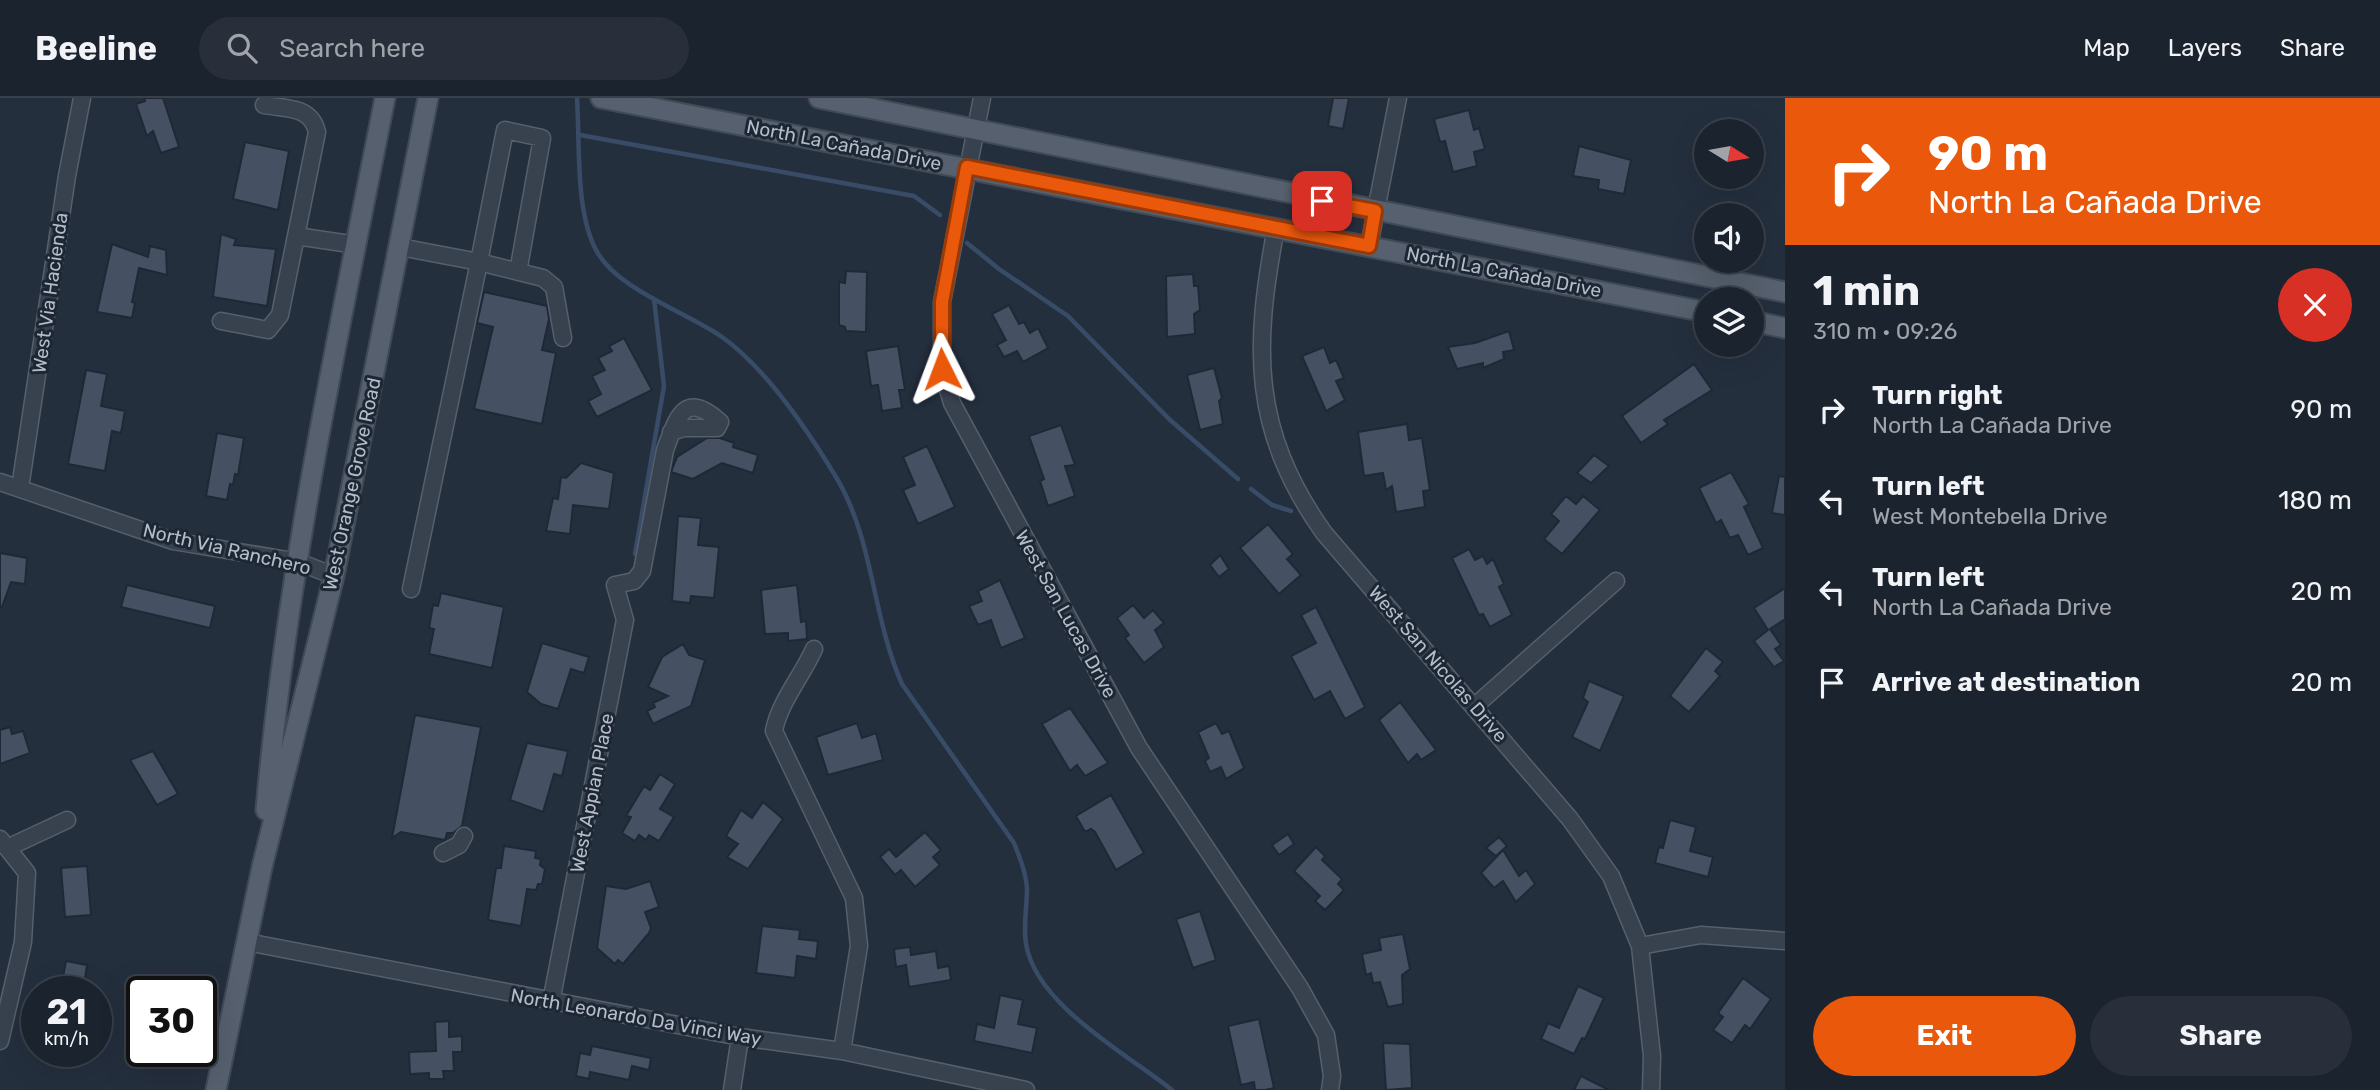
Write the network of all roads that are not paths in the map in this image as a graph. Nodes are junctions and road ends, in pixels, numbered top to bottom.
1 (82, 98) edge
2 (384, 98) edge
3 (428, 98) edge
4 (819, 98) edge
5 (982, 98) edge
6 (1398, 98) edge
7 (605, 99) edge
8 (264, 105) dead end
9 (976, 131) junction
10 (967, 167) junction
11 (1375, 211) junction
12 (1276, 228) junction
13 (296, 236) junction
14 (357, 245) junction
15 (1369, 246) junction
16 (400, 247) junction
17 (478, 262) junction
18 (517, 272) junction
19 (1785, 292) edge
20 (1694, 310) edge
21 (221, 321) dead end
22 (1764, 324) edge
23 (1785, 328) edge
24 (563, 338) dead end
25 (671, 432) dead end
26 (0, 482) edge
27 (20, 488) junction
28 (299, 562) junction
29 (334, 576) junction
30 (1616, 581) dead end
31 (411, 589) dead end
32 (814, 649) dead end
33 (1475, 706) junction
34 (67, 820) dead end
35 (464, 836) dead end
36 (4, 843) edge
37 (443, 853) dead end
38 (262, 867) junction
39 (1785, 941) edge
40 (247, 943) junction
41 (1640, 946) junction
42 (551, 1002) junction
43 (740, 1037) junction
44 (0, 1041) edge
45 (842, 1051) junction
46 (216, 1090) edge
47 (732, 1090) edge
48 (1026, 1090) edge
49 (1330, 1090) edge
50 (1651, 1090) edge

1 - 27 street, West Via Hacienda
2 - 14 main road, West Orange Grove Road
3 - 16 main road, West Orange Grove Road
4 - 9 main road, North La Cañada Drive
5 - 9 street, West San Lucas Drive
6 - 11 street
7 - 10 main road, North La Cañada Drive
8 - 13 street
9 - 10 street, West San Lucas Drive
9 - 11 main road, North La Cañada Drive
10 - 12 main road, North La Cañada Drive
10 - 49 street, West San Lucas Drive
11 - 15 street
11 - 19 main road, North La Cañada Drive
12 - 15 main road, North La Cañada Drive
12 - 33 street, West San Nicolas Drive
13 - 14 street
13 - 21 street
14 - 28 main road, West Orange Grove Road
15 - 20 main road, North La Cañada Drive
16 - 17 street
16 - 29 main road, West Orange Grove Road
17 - 18 street
17 - 18 street
17 - 31 street
18 - 24 street
22 - 23 main road
25 - 42 street, West Appian Place
26 - 27 street, North Via Ranchero
27 - 28 street, North Via Ranchero
28 - 29 street, North Via Ranchero
28 - 38 main road, West Orange Grove Road
29 - 38 main road, West Orange Grove Road
30 - 33 street
32 - 45 street
33 - 41 street, West San Nicolas Drive
34 - 36 street
35 - 37 street
36 - 44 street
38 - 40 main road, West Orange Grove Road
39 - 41 street
40 - 42 street, North Leonardo Da Vinci Way
40 - 46 main road, West Orange Grove Road
41 - 50 street, West San Nicolas Drive
42 - 43 street, North Leonardo Da Vinci Way
43 - 45 street, North Leonardo Da Vinci Way
43 - 47 street
45 - 48 street, North Leonardo Da Vinci Way

